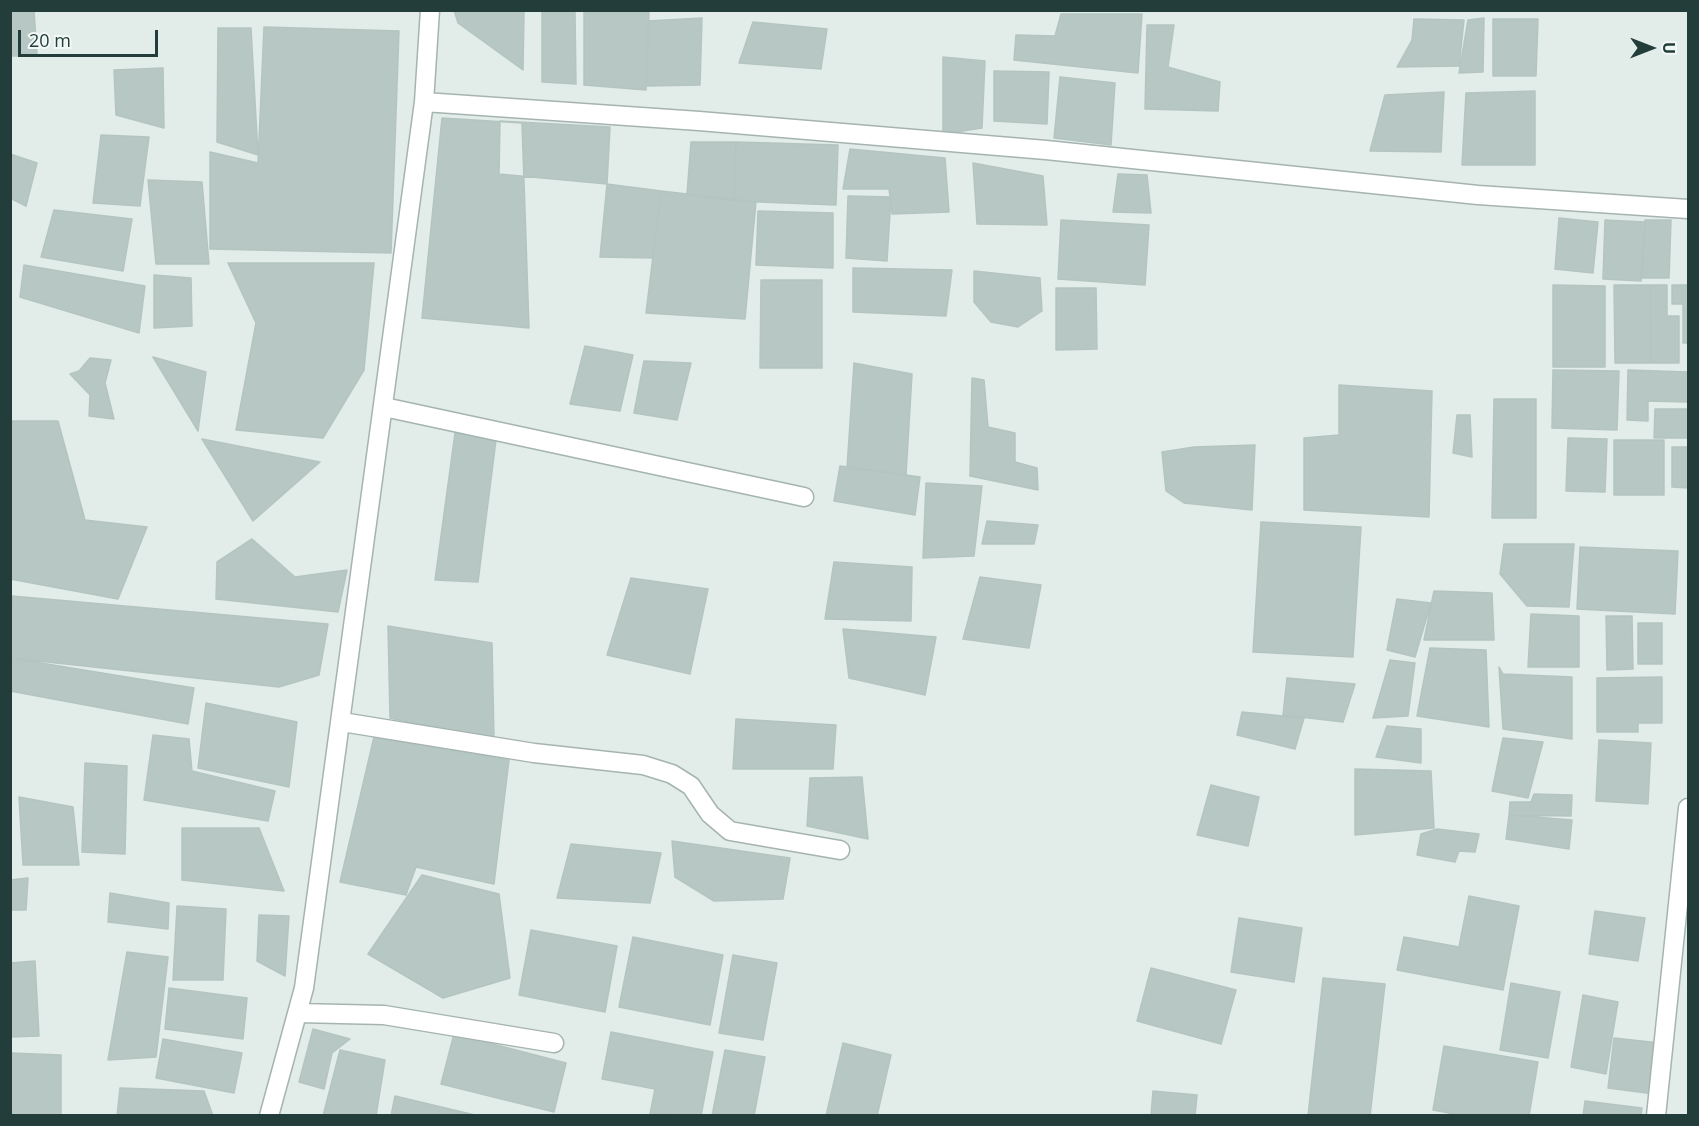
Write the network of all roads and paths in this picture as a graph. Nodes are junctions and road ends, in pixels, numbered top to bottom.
1 (430, 10) edge
2 (424, 102) junction
3 (1689, 209) edge
4 (384, 407) junction
5 (804, 497) dead end
6 (342, 722) junction
7 (1689, 808) edge
8 (840, 850) dead end
9 (1680, 964) edge
10 (298, 1013) junction
11 (554, 1043) dead end
12 (269, 1116) edge
13 (1656, 1116) edge

1 - 2 street
2 - 3 street
2 - 4 street
4 - 5 street
4 - 6 street
6 - 8 street
6 - 10 street
7 - 9 street
9 - 13 street
10 - 11 street
10 - 12 street

